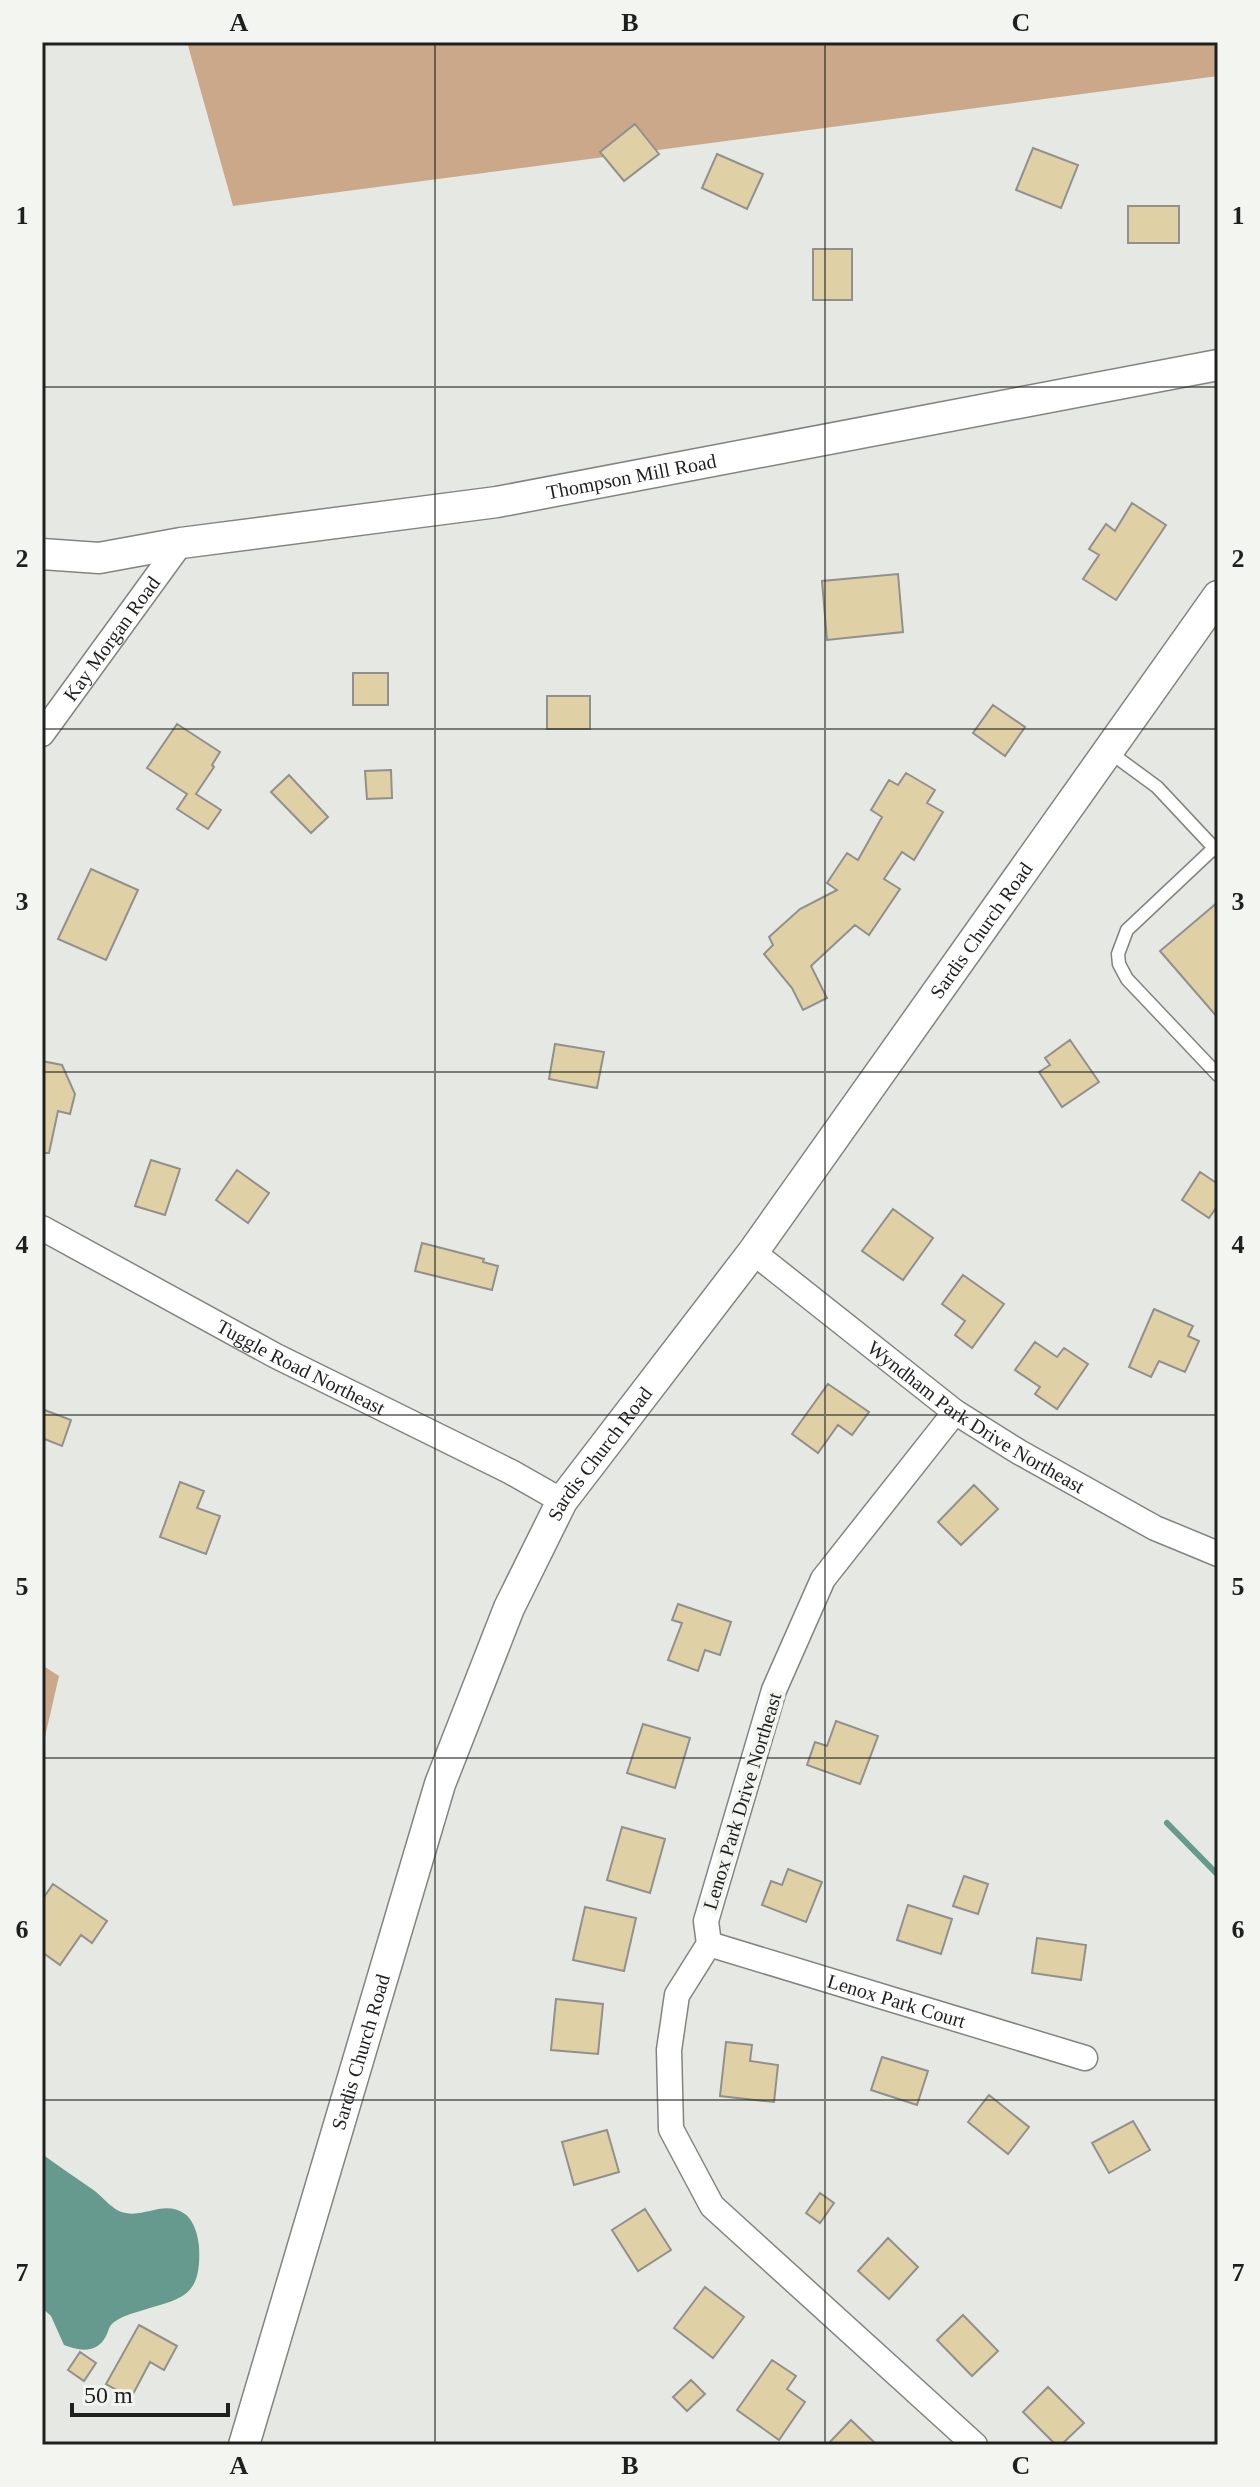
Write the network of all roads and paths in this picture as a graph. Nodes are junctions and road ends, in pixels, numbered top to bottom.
1 (1218, 365) edge
2 (181, 543) junction
3 (42, 554) edge
4 (1218, 596) edge
5 (42, 734) edge
6 (1108, 751) junction
7 (1216, 850) edge
8 (1218, 1075) edge
9 (42, 1228) edge
10 (753, 1252) junction
11 (955, 1412) junction
12 (562, 1501) junction
13 (1218, 1554) edge
14 (709, 1944) junction
15 (1085, 2058) dead end
16 (244, 2445) edge
17 (975, 2445) edge

1 - 2 street, Thompson Mill Road
2 - 3 street, Thompson Mill Road
2 - 5 street, Kay Morgan Road
4 - 6 street, Sardis Church Road
6 - 7 lane
6 - 10 street, Sardis Church Road
7 - 8 lane
9 - 12 street, Tuggle Road Northeast
10 - 11 street, Wyndham Park Drive Northeast
10 - 12 street, Sardis Church Road
11 - 13 street, Wyndham Park Drive Northeast
11 - 14 street, Lenox Park Drive Northeast
12 - 16 street, Sardis Church Road
14 - 15 street, Lenox Park Court
14 - 17 street, Lenox Park Drive Northeast

